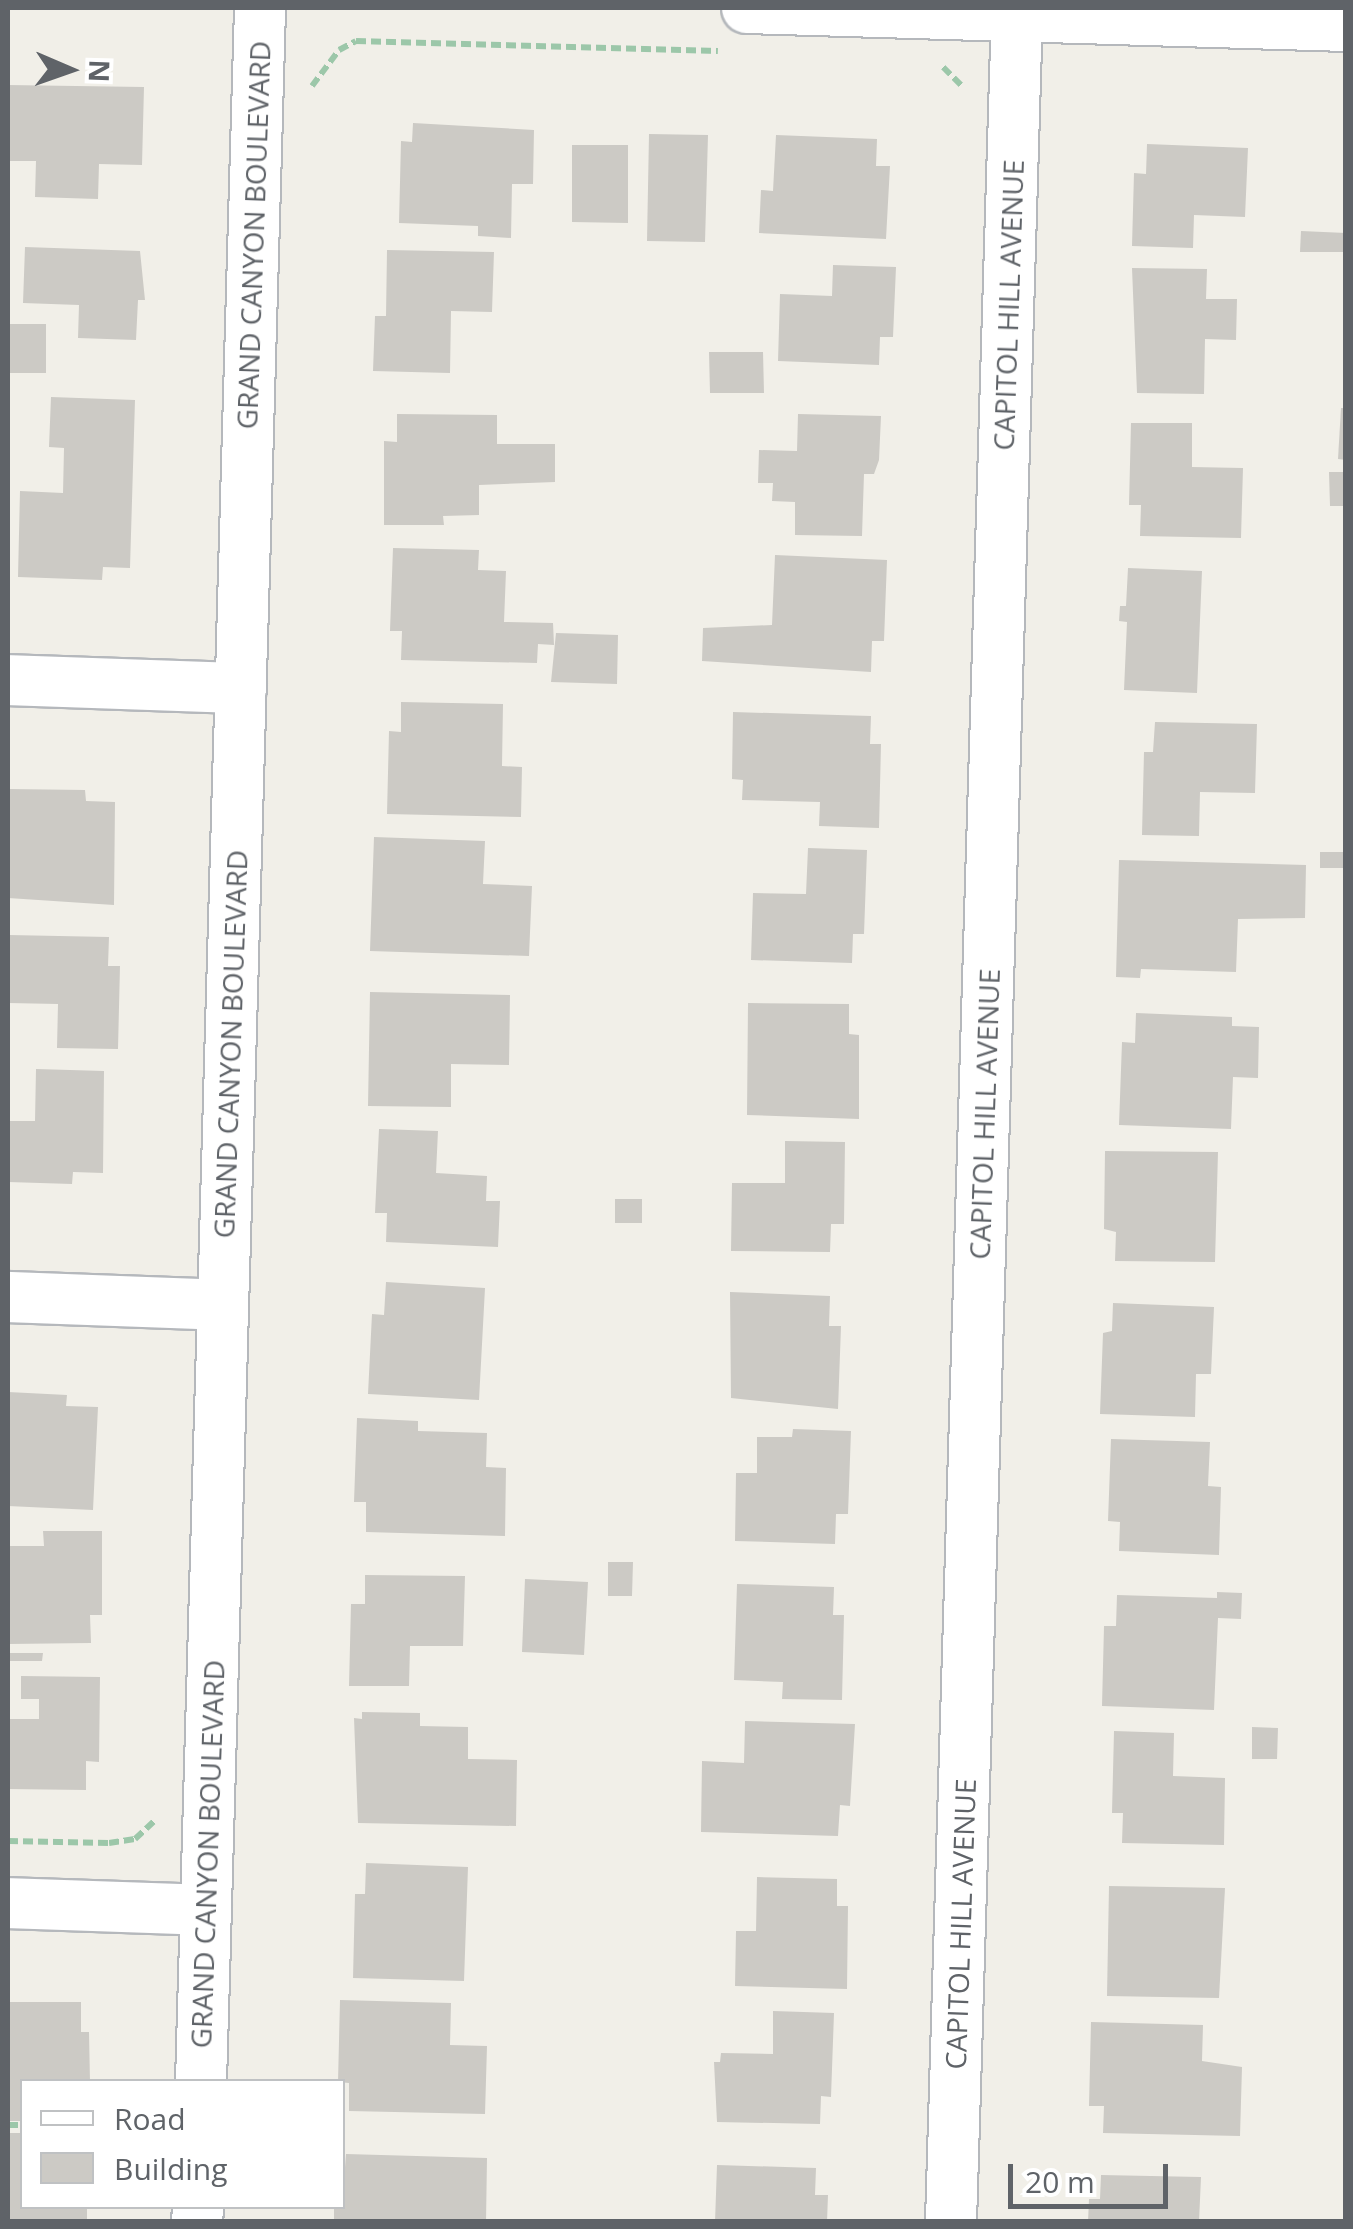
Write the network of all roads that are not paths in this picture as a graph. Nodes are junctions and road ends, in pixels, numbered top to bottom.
1 (260, 8) edge
2 (1017, 11) edge
3 (1346, 26) edge
4 (738, 30) edge
5 (8, 680) edge
6 (241, 688) junction
7 (8, 1297) edge
8 (222, 1305) junction
9 (8, 1904) edge
10 (206, 1910) junction
11 (201, 2079) edge
12 (951, 2222) edge

1 - 6 street, GRAND CANYON BOULEVARD
2 - 3 street
2 - 4 street
2 - 12 street, CAPITOL HILL AVENUE
5 - 6 street
6 - 8 street, GRAND CANYON BOULEVARD
7 - 8 street
8 - 10 street, GRAND CANYON BOULEVARD
9 - 10 street
10 - 11 street, GRAND CANYON BOULEVARD

